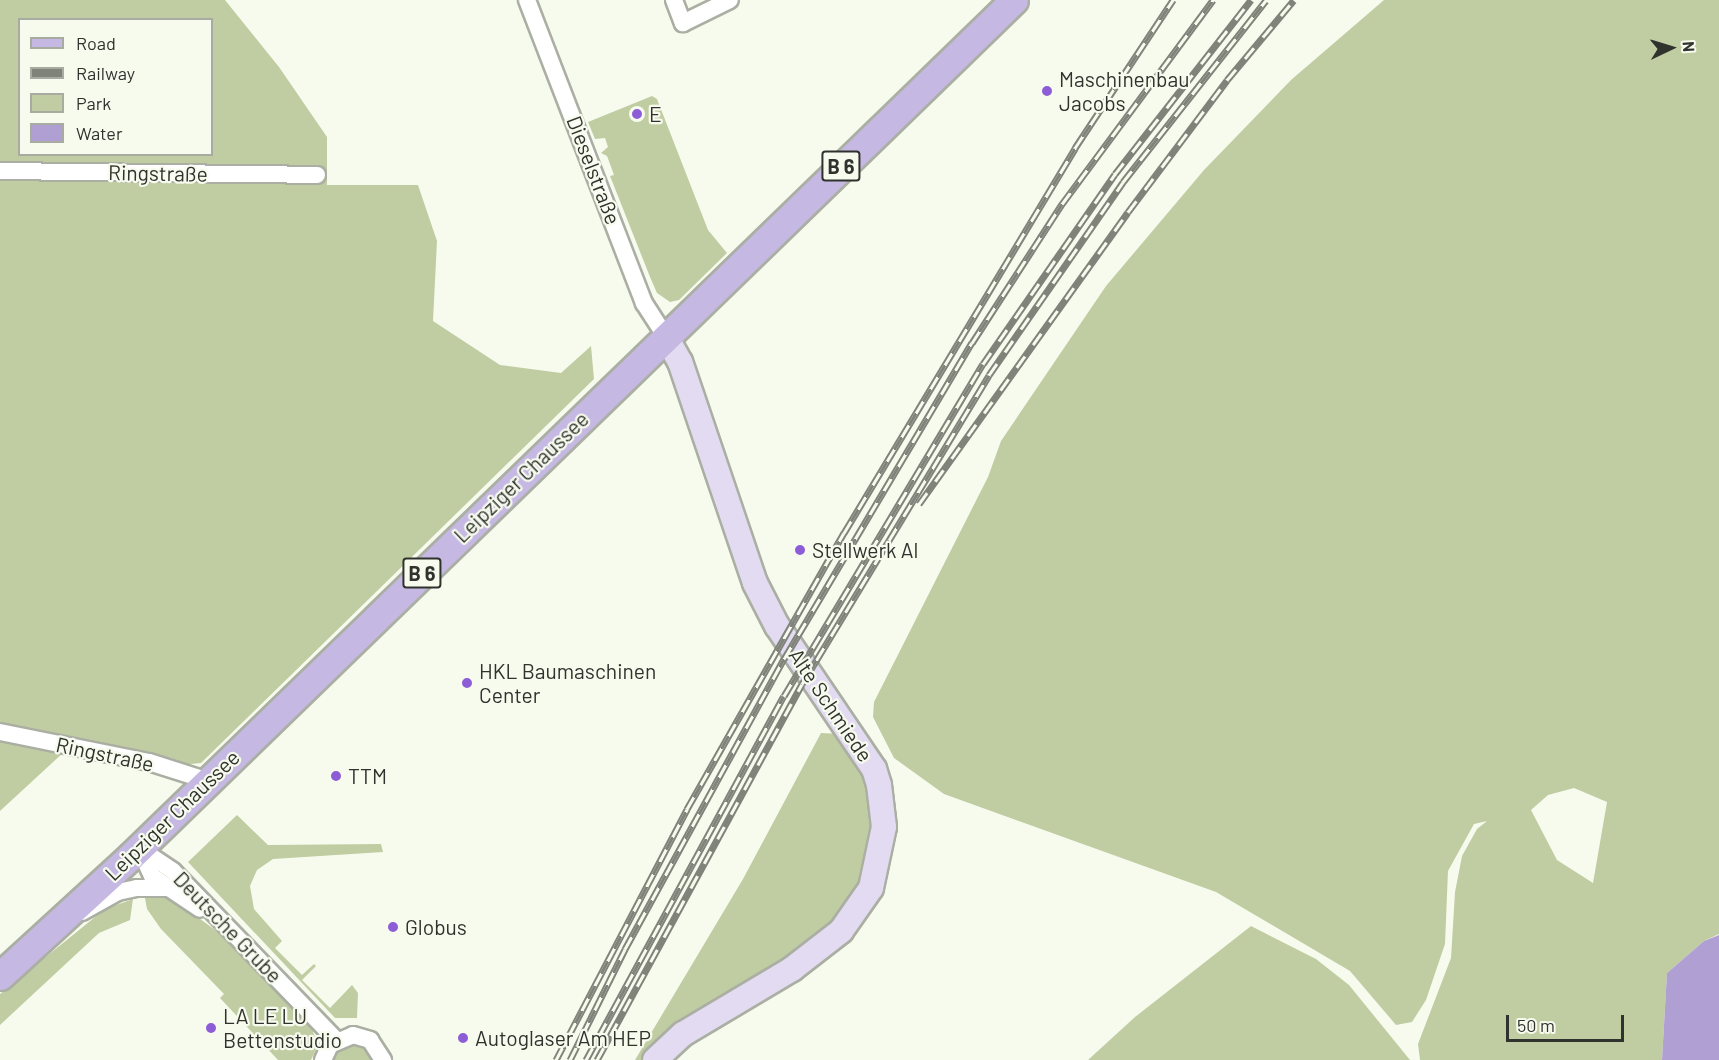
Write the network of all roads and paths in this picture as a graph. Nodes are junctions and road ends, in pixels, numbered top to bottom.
1 (527, 0) edge
2 (674, 0) edge
3 (730, 0) edge
4 (1014, 0) edge
5 (0, 171) edge
6 (317, 175) dead end
7 (666, 337) junction
8 (0, 732) edge
9 (209, 781) junction
10 (139, 848) junction
11 (170, 888) junction
12 (224, 924) junction
13 (54, 927) junction
14 (0, 976) edge
15 (336, 1040) junction
16 (323, 1060) edge
17 (384, 1060) edge
18 (655, 1060) edge

1 - 7 street, Dieselstraße
2 - 3 street
4 - 7 main road, Leipziger Chaussee / B 6
5 - 6 street, Ringstraße
7 - 9 main road, Leipziger Chaussee / B 6
7 - 18 street, Alte Schmiede
8 - 9 street, Ringstraße
9 - 10 main road, Leipziger Chaussee / B 6
10 - 11 street
10 - 12 street, Deutsche Grube
10 - 13 main road, Leipziger Chaussee / B 6
11 - 12 street
11 - 13 street
12 - 15 street, Deutsche Grube
13 - 14 main road, Leipziger Chaussee / B 6
15 - 16 street
15 - 17 street

